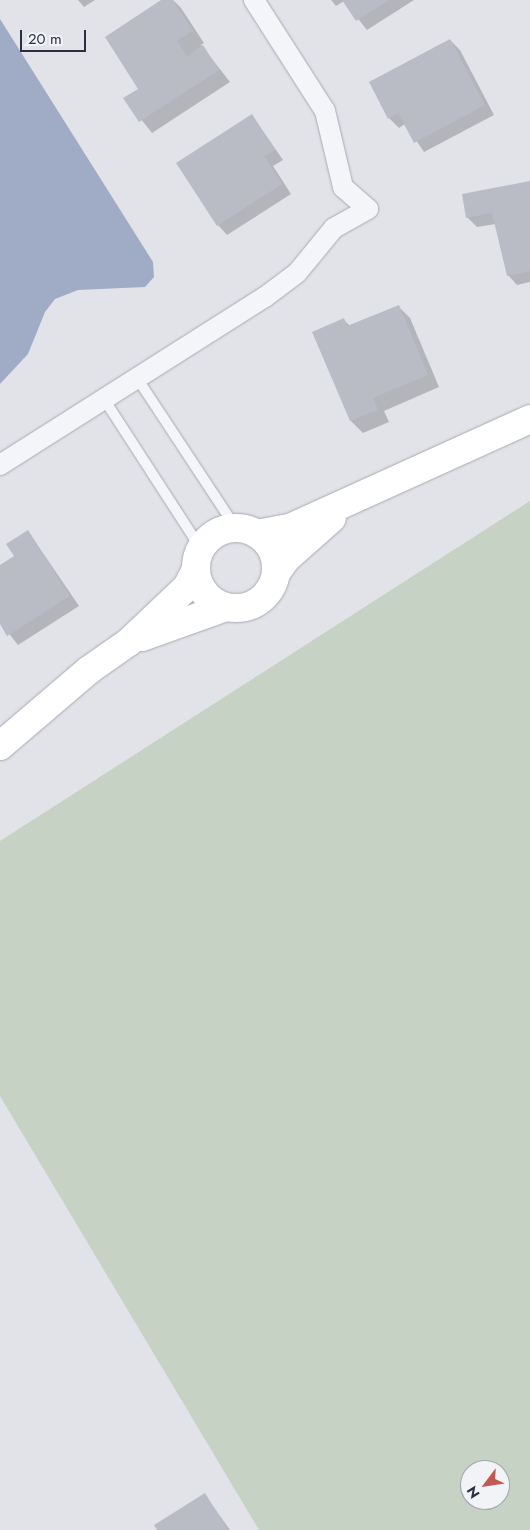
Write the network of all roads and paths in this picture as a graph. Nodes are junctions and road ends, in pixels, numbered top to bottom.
1 (254, 0) edge
2 (137, 378) junction
3 (104, 399) junction
4 (530, 418) edge
5 (0, 465) edge
6 (351, 501) junction
7 (246, 531) junction
8 (199, 559) junction
9 (276, 573) junction
10 (226, 607) junction
11 (129, 642) junction
12 (0, 746) edge

1 - 2 street
2 - 3 street
2 - 7 lane
3 - 5 street
3 - 8 lane
4 - 6 street
6 - 7 street
6 - 9 street
7 - 8 street
7 - 9 street
8 - 10 street
8 - 11 street
9 - 10 street
10 - 11 street
11 - 12 street

